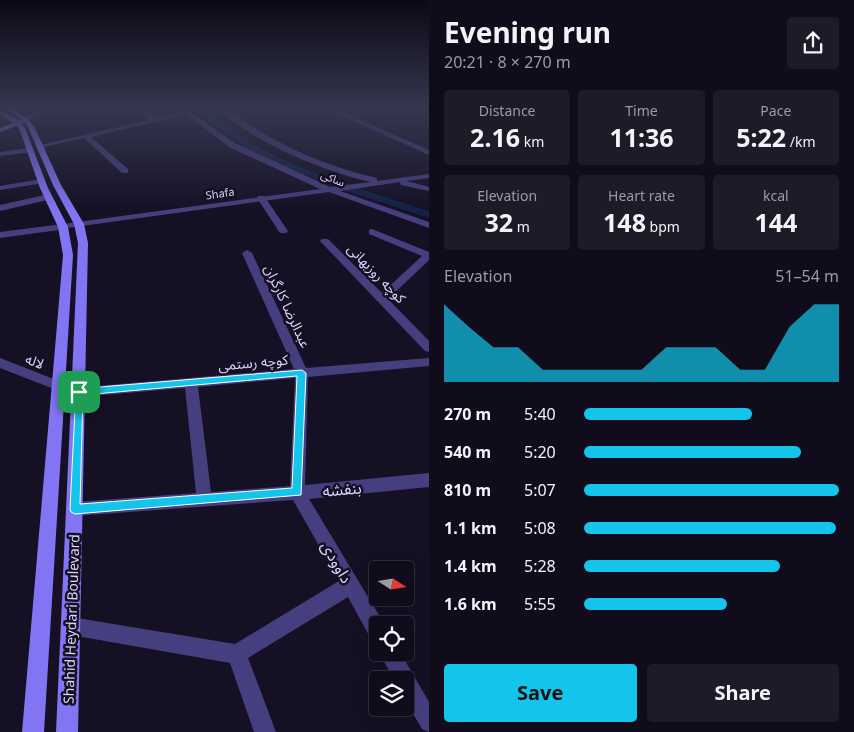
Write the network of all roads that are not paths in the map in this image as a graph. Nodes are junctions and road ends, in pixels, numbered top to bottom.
1 (32, 143) edge
2 (56, 143) edge
3 (94, 143) edge
4 (229, 143) edge
5 (276, 143) edge
6 (407, 143) edge
7 (35, 148) junction
8 (429, 153) edge
9 (0, 154) edge
10 (125, 171) dead end
11 (429, 176) edge
12 (41, 180) junction
13 (389, 181) junction
14 (0, 188) edge
15 (332, 189) junction
16 (429, 189) edge
17 (48, 197) junction
18 (262, 198) junction
19 (0, 208) edge
20 (79, 224) junction
21 (429, 225) edge
22 (63, 227) junction
23 (283, 231) dead end
24 (372, 232) dead end
25 (0, 235) edge
26 (324, 241) dead end
27 (247, 252) dead end
28 (429, 255) edge
29 (382, 299) junction
30 (429, 348) edge
31 (429, 362) edge
32 (0, 363) edge
33 (302, 373) junction
34 (192, 382) junction
35 (59, 386) junction
36 (79, 392) junction
37 (429, 480) edge
38 (297, 492) junction
39 (204, 499) junction
40 (75, 509) junction
41 (350, 585) junction
42 (369, 617) edge
43 (70, 626) junction
44 (237, 654) junction
45 (414, 696) edge
46 (429, 722) edge
47 (32, 732) edge
48 (67, 732) edge
49 (265, 732) edge

1 - 7 main road, Shahid Heydari Boulevard
2 - 7 street
3 - 10 street
4 - 15 street, ساکی
5 - 13 street
6 - 8 street
7 - 9 street
7 - 12 main road, Shahid Heydari Boulevard
7 - 20 main road, Shahid Heydari Boulevard
11 - 13 street
12 - 14 street
12 - 17 main road, Shahid Heydari Boulevard
13 - 15 street, Shafa
13 - 16 street
15 - 18 street, Shafa
15 - 21 street, ساکی
17 - 19 street
17 - 22 main road, Shahid Heydari Boulevard
18 - 20 street, Shafa
18 - 23 street
20 - 22 street, Shafa
20 - 36 main road, Shahid Heydari Boulevard
22 - 25 street, Shafa
22 - 35 main road, Shahid Heydari Boulevard
24 - 28 street
26 - 29 street, کوچه روزبهانی
27 - 33 street, عبدالرضا کارگران
28 - 29 street
29 - 30 street, کوچه روزبهانی
31 - 33 street, کوچه رستمی
32 - 35 street, لاله
33 - 34 street, کوچه رستمی
33 - 38 street
34 - 36 street, کوچه رستمی
34 - 39 street
35 - 47 main road, Shahid Heydari Boulevard
36 - 40 main road, Shahid Heydari Boulevard
37 - 38 street, بنفشه
38 - 39 street, بنفشه
38 - 41 street, داوودی
39 - 40 street, بنفشه
40 - 43 main road, Shahid Heydari Boulevard
41 - 42 street, داوودی
41 - 44 street
43 - 44 street
43 - 48 main road, Shahid Heydari Boulevard
44 - 49 street
45 - 46 street

